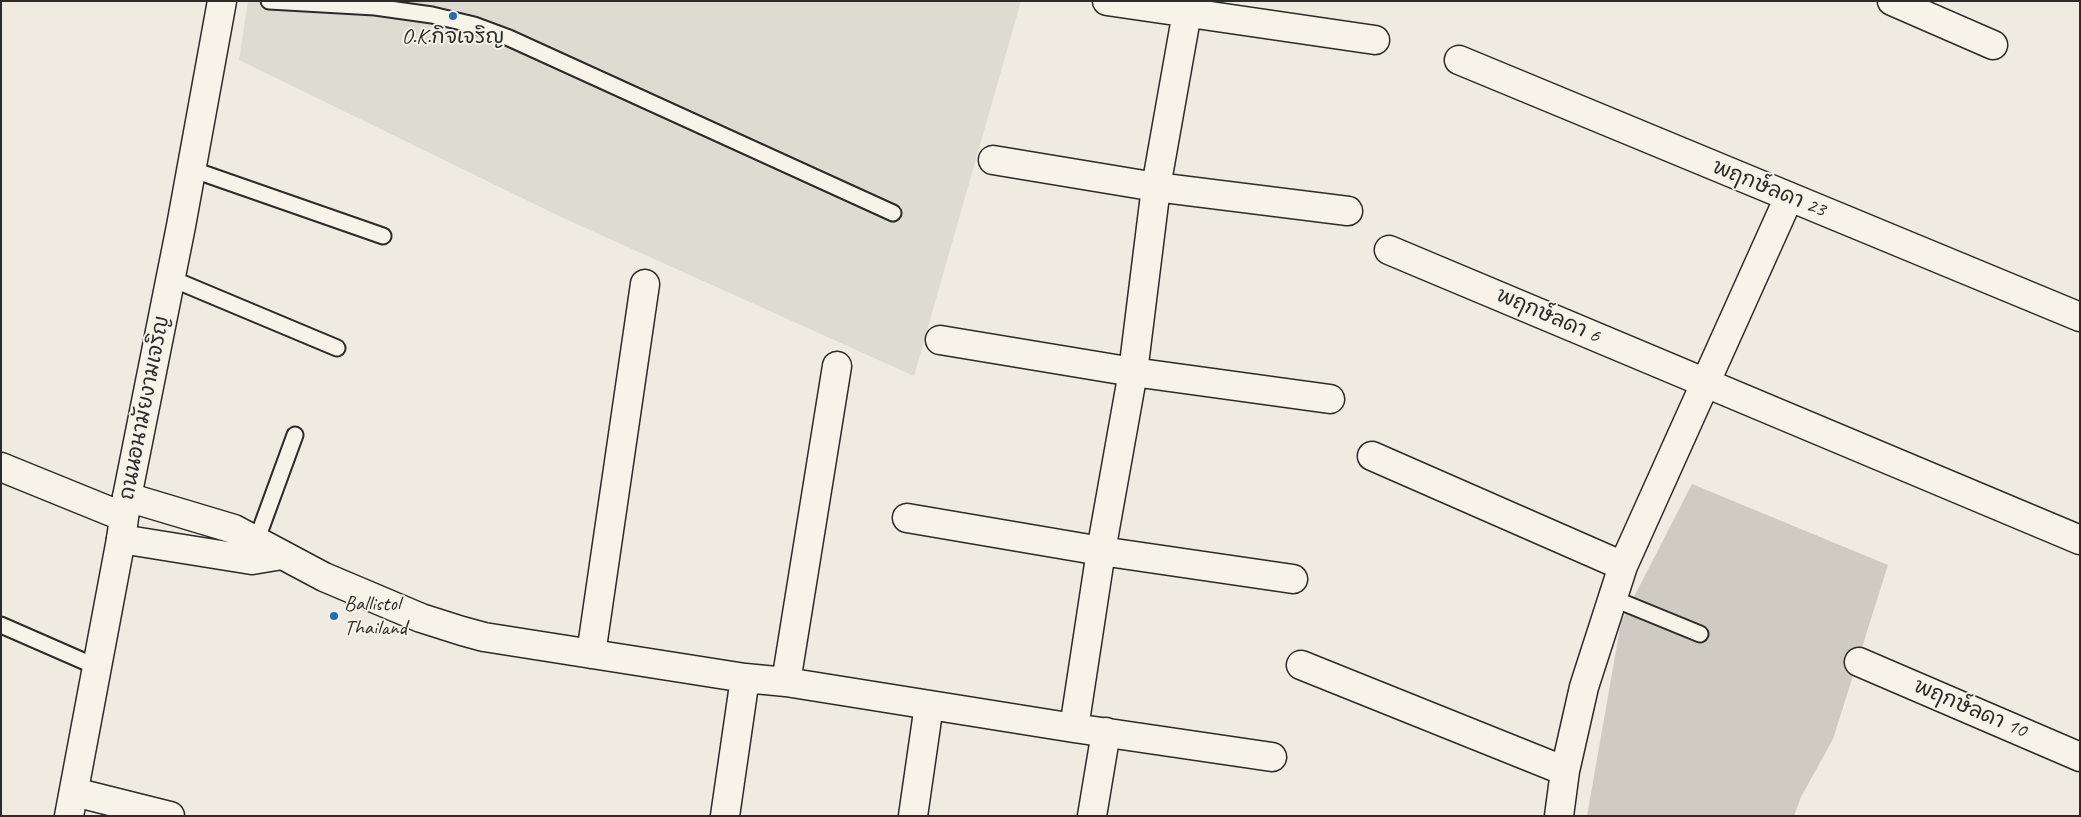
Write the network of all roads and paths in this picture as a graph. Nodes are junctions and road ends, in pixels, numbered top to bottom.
1 (222, 1) edge
2 (269, 1) edge
3 (1107, 1) edge
4 (1892, 1) edge
5 (300, 2) edge
6 (1188, 8) edge
7 (1376, 40) dead end
8 (1993, 46) dead end
9 (1459, 60) dead end
10 (993, 160) dead end
11 (191, 169) junction
12 (1156, 186) junction
13 (1789, 197) junction
14 (1348, 212) dead end
15 (893, 213) dead end
16 (383, 236) dead end
17 (1389, 250) dead end
18 (170, 278) junction
19 (645, 284) dead end
20 (2080, 317) edge
21 (940, 340) dead end
22 (337, 348) dead end
23 (837, 366) dead end
24 (1133, 372) junction
25 (1706, 382) junction
26 (1330, 399) dead end
27 (295, 435) dead end
28 (1372, 456) dead end
29 (1, 467) edge
30 (124, 518) junction
31 (907, 518) dead end
32 (2080, 540) edge
33 (254, 550) junction
34 (1100, 551) junction
35 (1624, 566) junction
36 (1293, 579) dead end
37 (1612, 598) junction
38 (1, 625) edge
39 (1700, 634) dead end
40 (591, 654) junction
41 (1859, 662) dead end
42 (1301, 665) dead end
43 (97, 667) junction
44 (745, 678) junction
45 (786, 682) junction
46 (929, 705) junction
47 (1074, 728) junction
48 (1106, 732) junction
49 (1272, 756) dead end
50 (2080, 757) edge
51 (1565, 771) junction
52 (72, 804) edge
53 (170, 816) edge
54 (725, 816) edge
55 (913, 816) edge
56 (1092, 816) edge
57 (1559, 816) edge

1 - 11 street, ถนนอนามัยงามเจริญ
2 - 5 lane
3 - 6 street
4 - 8 street
5 - 15 lane
6 - 7 street
6 - 12 street
9 - 13 street, พฤกษ์ลดา 23
10 - 12 street
11 - 16 lane
11 - 18 street, ถนนอนามัยงามเจริญ
12 - 14 street
12 - 24 street
13 - 20 street, พฤกษ์ลดา 23
13 - 25 street
17 - 25 street, พฤกษ์ลดา 6
18 - 22 lane
18 - 30 street, ถนนอนามัยงามเจริญ
19 - 40 street
21 - 24 street
23 - 45 street
24 - 26 street
24 - 34 street
25 - 32 street, พฤกษ์ลดา 6
25 - 35 street
27 - 33 lane
28 - 35 street
29 - 30 street
30 - 33 street
30 - 33 street
30 - 43 street, ถนนอนามัยงามเจริญ
31 - 34 street
33 - 40 street
34 - 36 street
34 - 47 street
35 - 37 street
37 - 39 lane
37 - 51 street
38 - 43 lane
40 - 44 street
41 - 50 street, พฤกษ์ลดา 10
42 - 51 street
43 - 52 street, ถนนอนามัยงามเจริญ
44 - 45 street
44 - 54 street
45 - 46 street
46 - 47 street
46 - 55 street
47 - 48 street
48 - 49 street
48 - 56 street
51 - 57 street
52 - 53 street

